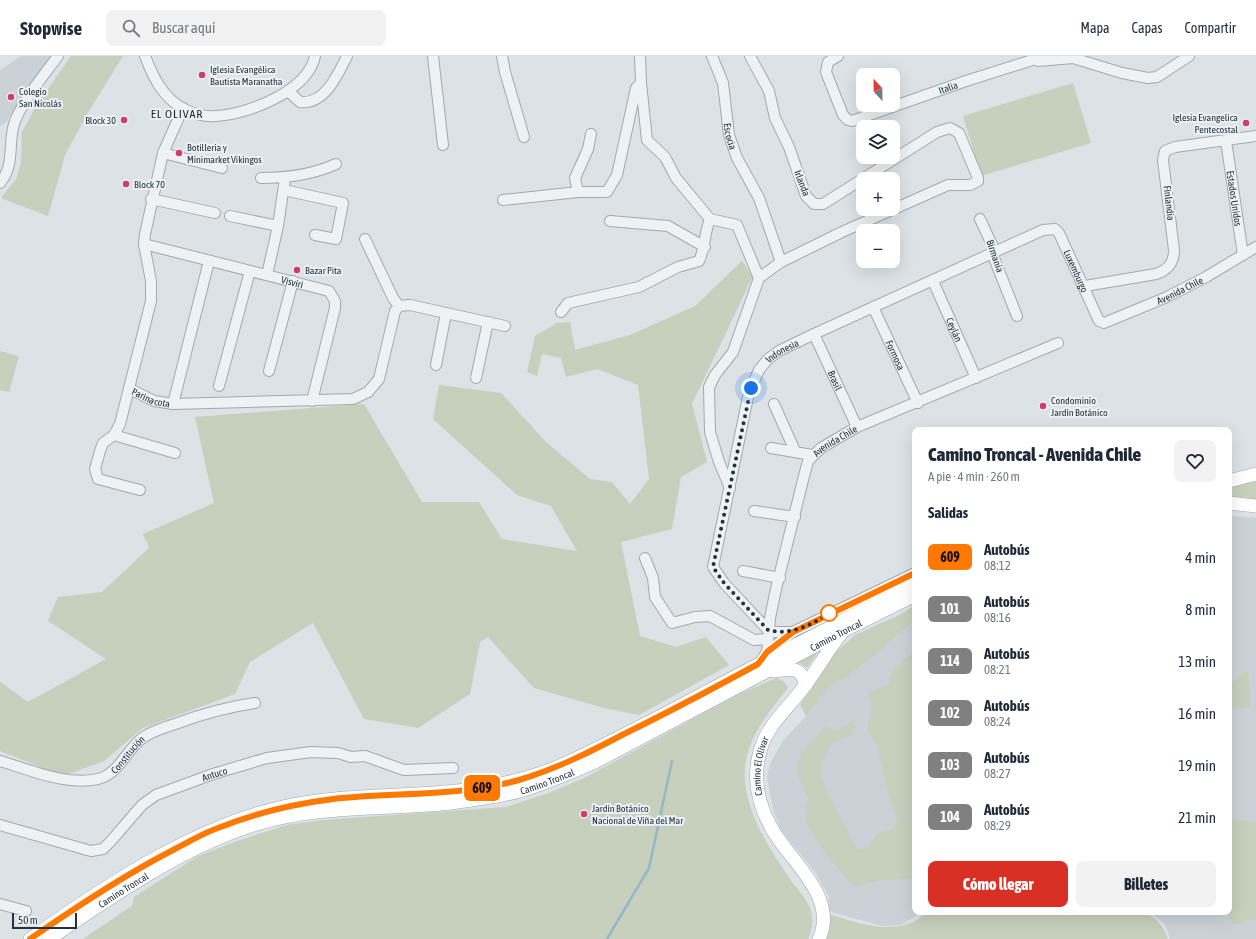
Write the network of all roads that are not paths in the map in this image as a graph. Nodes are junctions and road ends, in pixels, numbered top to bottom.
1 (58, 56) edge
2 (145, 56) edge
3 (315, 56) edge
4 (348, 56) edge
5 (433, 56) edge
6 (502, 56) edge
7 (640, 56) edge
8 (712, 56) edge
9 (750, 56) edge
10 (838, 56) edge
11 (1045, 56) edge
12 (1189, 56) edge
13 (1023, 63) junction
14 (641, 83) junction
15 (288, 91) junction
16 (183, 108) junction
17 (591, 134) dead end
18 (524, 136) dead end
19 (1256, 136) edge
20 (1226, 141) junction
21 (443, 145) dead end
22 (163, 153) junction
23 (336, 164) dead end
24 (222, 168) dead end
25 (261, 178) dead end
26 (286, 178) junction
27 (0, 183) edge
28 (284, 190) junction
29 (578, 192) junction
30 (152, 199) junction
31 (503, 200) dead end
32 (215, 213) dead end
33 (230, 216) dead end
34 (710, 219) junction
35 (980, 219) dead end
36 (610, 222) dead end
37 (278, 226) junction
38 (1048, 229) joint
39 (315, 235) dead end
40 (366, 239) dead end
41 (144, 244) junction
42 (705, 247) junction
43 (1256, 247) edge
44 (992, 253) junction
45 (1243, 255) junction
46 (209, 261) junction
47 (781, 262) junction
48 (250, 271) junction
49 (267, 275) junction
50 (759, 278) junction
51 (293, 281) junction
52 (933, 281) junction
53 (1085, 286) junction
54 (399, 306) junction
55 (873, 307) junction
56 (561, 312) dead end
57 (446, 313) junction
58 (1017, 316) dead end
59 (1099, 321) joint
60 (488, 322) junction
61 (505, 326) dead end
62 (814, 334) junction
63 (1058, 343) dead end
64 (436, 365) dead end
65 (269, 371) dead end
66 (476, 378) dead end
67 (976, 378) junction
68 (219, 386) dead end
69 (130, 389) junction
70 (312, 401) junction
71 (918, 403) junction
72 (173, 404) junction
73 (774, 404) dead end
74 (857, 427) junction
75 (114, 435) junction
76 (771, 448) dead end
77 (795, 451) junction
78 (175, 453) dead end
79 (812, 455) junction
80 (1256, 474) edge
81 (1232, 480) edge
82 (730, 488) junction
83 (140, 490) dead end
84 (1232, 503) edge
85 (1256, 506) edge
86 (754, 511) dead end
87 (795, 517) junction
88 (645, 558) dead end
89 (743, 571) dead end
90 (912, 574) edge
91 (780, 578) junction
92 (912, 586) edge
93 (912, 596) edge
94 (843, 631) junction
95 (793, 632) junction
96 (768, 634) junction
97 (767, 652) junction
98 (762, 668) junction
99 (806, 685) junction
100 (255, 703) dead end
101 (0, 761) edge
102 (453, 768) dead end
103 (0, 825) edge
104 (0, 904) edge
105 (26, 910) dead end
106 (55, 921) junction
107 (22, 939) edge
108 (30, 939) edge
109 (49, 939) edge
110 (819, 939) edge

1 - 27 street
2 - 16 street
3 - 15 street
4 - 15 street
5 - 21 street
6 - 18 street
7 - 14 street
8 - 47 street, Escocia
9 - 47 street, Irlanda
10 - 13 street, Italia
11 - 13 street, Italia
12 - 13 street
14 - 29 street
14 - 34 street
15 - 16 street
16 - 22 street, Parinacota
17 - 29 street
19 - 20 street
20 - 45 street, Estados Unidos
20 - 53 street, Finlandia
22 - 24 street
22 - 30 street, Parinacota
23 - 26 street
25 - 26 street
26 - 28 street
28 - 37 street
28 - 39 street
29 - 31 street
30 - 32 street
30 - 41 street, Parinacota
33 - 37 street
34 - 42 street
34 - 50 street
35 - 44 street, Birmania
36 - 42 street
37 - 49 street
38 - 44 street, Indonesia
38 - 53 street, Luxemburgo
40 - 54 street
41 - 46 street, Visviri
41 - 69 street, Parinacota
42 - 56 street
43 - 45 street, Avenida Chile
44 - 52 street, Indonesia
44 - 58 street, Birmania
45 - 59 street, Avenida Chile
46 - 48 street, Visviri
46 - 72 street
47 - 50 street
48 - 49 street, Visviri
48 - 68 street
49 - 51 street, Visviri
50 - 82 street
51 - 65 street
51 - 70 street, Visviri
52 - 55 street, Indonesia
52 - 67 street, Ceylán
53 - 59 street, Luxemburgo
54 - 57 street
54 - 70 street, Parinacota
55 - 62 street, Indonesia
55 - 71 street, Formosa
57 - 60 street
57 - 64 street
60 - 61 street
60 - 66 street
62 - 74 street, Brasil
62 - 82 street, Indonesia
63 - 67 street, Avenida Chile
67 - 71 street, Avenida Chile
69 - 72 street, Parinacota
69 - 75 street
70 - 72 street, Parinacota
71 - 74 street, Avenida Chile
73 - 77 street
74 - 79 street, Avenida Chile
75 - 78 street
75 - 83 street
76 - 77 street
77 - 79 street
79 - 87 street, Avenida Chile
80 - 81 main road
82 - 96 street, Indonesia
84 - 85 main road
86 - 87 street
87 - 91 street, Avenida Chile
88 - 96 street
89 - 91 street
90 - 95 street
91 - 96 street, Avenida Chile
92 - 98 main road, Camino Troncal
93 - 94 main road, Camino Troncal
94 - 98 main road, Camino Troncal
94 - 99 main road, Camino El Olivar
95 - 96 street
95 - 97 street
96 - 97 street, Avenida Chile
97 - 98 street
98 - 99 main road
98 - 106 main road, Camino Troncal
98 - 109 main road, Camino Troncal
99 - 110 main road, Camino El Olivar
100 - 101 street, Constitución
102 - 103 street, Antuco
104 - 105 street
106 - 107 main road
106 - 108 main road, Camino Troncal

